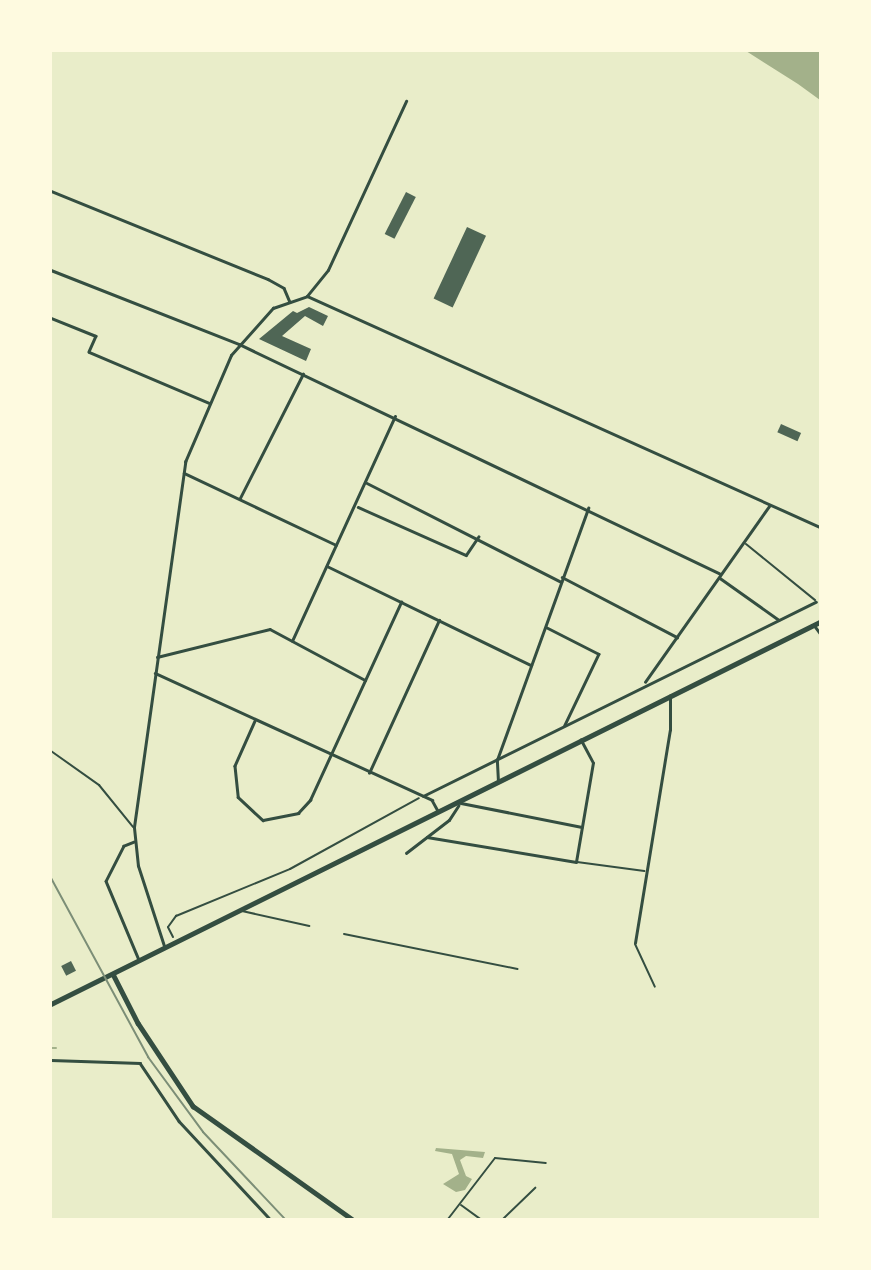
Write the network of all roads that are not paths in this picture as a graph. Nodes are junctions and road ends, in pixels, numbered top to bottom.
1 (406, 101) dead end
2 (51, 191) edge
3 (51, 270) edge
4 (307, 296) junction
5 (290, 302) junction
6 (51, 318) edge
7 (239, 344) junction
8 (303, 373) junction
9 (209, 403) junction
10 (395, 416) junction
11 (183, 473) junction
12 (366, 482) junction
13 (240, 498) junction
14 (357, 506) junction
15 (769, 506) junction
16 (588, 508) junction
17 (820, 527) edge
18 (478, 537) junction
19 (336, 545) junction
20 (327, 566) junction
21 (719, 573) junction
22 (720, 578) junction
23 (561, 580) junction
24 (401, 602) junction
25 (816, 602) road end
26 (439, 620) junction
27 (779, 620) junction
28 (820, 622) edge
29 (814, 625) junction
30 (545, 627) junction
31 (820, 633) edge
32 (677, 636) junction
33 (292, 641) junction
34 (157, 657) junction
35 (531, 665) junction
36 (155, 673) junction
37 (365, 680) junction
38 (644, 684) junction
39 (670, 696) junction
40 (255, 721) junction
41 (565, 725) junction
42 (581, 740) junction
43 (51, 751) edge
44 (331, 755) junction
45 (497, 760) junction
46 (369, 773) junction
47 (498, 782) junction
48 (423, 796) junction
49 (457, 804) junction
50 (438, 811) junction
51 (134, 827) junction
52 (582, 828) junction
53 (427, 837) junction
54 (134, 842) junction
55 (406, 853) dead end
56 (576, 862) junction
57 (646, 871) junction
58 (238, 910) junction
59 (309, 926) dead end
60 (344, 934) dead end
61 (635, 943) joint
62 (164, 947) junction
63 (139, 960) junction
64 (517, 969) dead end
65 (113, 974) junction
66 (654, 987) dead end
67 (51, 1004) edge
68 (51, 1060) edge
69 (546, 1163) dead end
70 (535, 1188) dead end
71 (460, 1204) junction
72 (270, 1219) edge
73 (352, 1219) edge
74 (449, 1219) edge
75 (480, 1219) edge
76 (503, 1219) edge

1 - 4 street
2 - 5 street
3 - 7 street
4 - 5 street
4 - 15 street
5 - 7 street
6 - 9 street
7 - 8 street
7 - 9 street
8 - 10 street
8 - 13 street
9 - 11 street
10 - 12 street
10 - 16 street
11 - 13 street
11 - 34 street
12 - 14 street
12 - 18 street
13 - 19 street
14 - 18 street
14 - 19 street
15 - 17 street
15 - 21 street
16 - 21 street
16 - 23 street
18 - 23 street
19 - 20 street
20 - 24 street
20 - 33 street
21 - 22 street
22 - 27 street
22 - 32 street
23 - 30 street
23 - 32 street
24 - 26 street
24 - 37 street
25 - 27 street
26 - 35 street
26 - 46 street
27 - 38 street
28 - 29 main road
29 - 31 street
29 - 39 main road
30 - 35 street
30 - 41 street
32 - 38 street
33 - 34 street
33 - 37 street
34 - 36 street
35 - 45 street
36 - 40 street
36 - 51 street
37 - 44 street
38 - 41 street
39 - 42 main road
39 - 57 street
40 - 44 street
40 - 44 street
41 - 45 street
42 - 47 main road
42 - 52 street
43 - 51 lane
44 - 46 street
45 - 47 street
45 - 48 street
46 - 48 street
47 - 49 main road
48 - 50 street
49 - 50 main road
49 - 52 street
49 - 53 street
50 - 58 main road
51 - 54 street
52 - 56 street
53 - 55 street
53 - 56 street
54 - 62 street
54 - 63 street
56 - 57 lane
57 - 61 street
58 - 59 lane
58 - 62 main road
60 - 64 lane
61 - 66 lane
62 - 63 main road
63 - 65 main road
65 - 67 main road
65 - 73 main road
68 - 72 street
69 - 71 lane
70 - 76 lane
71 - 74 lane
71 - 75 lane

